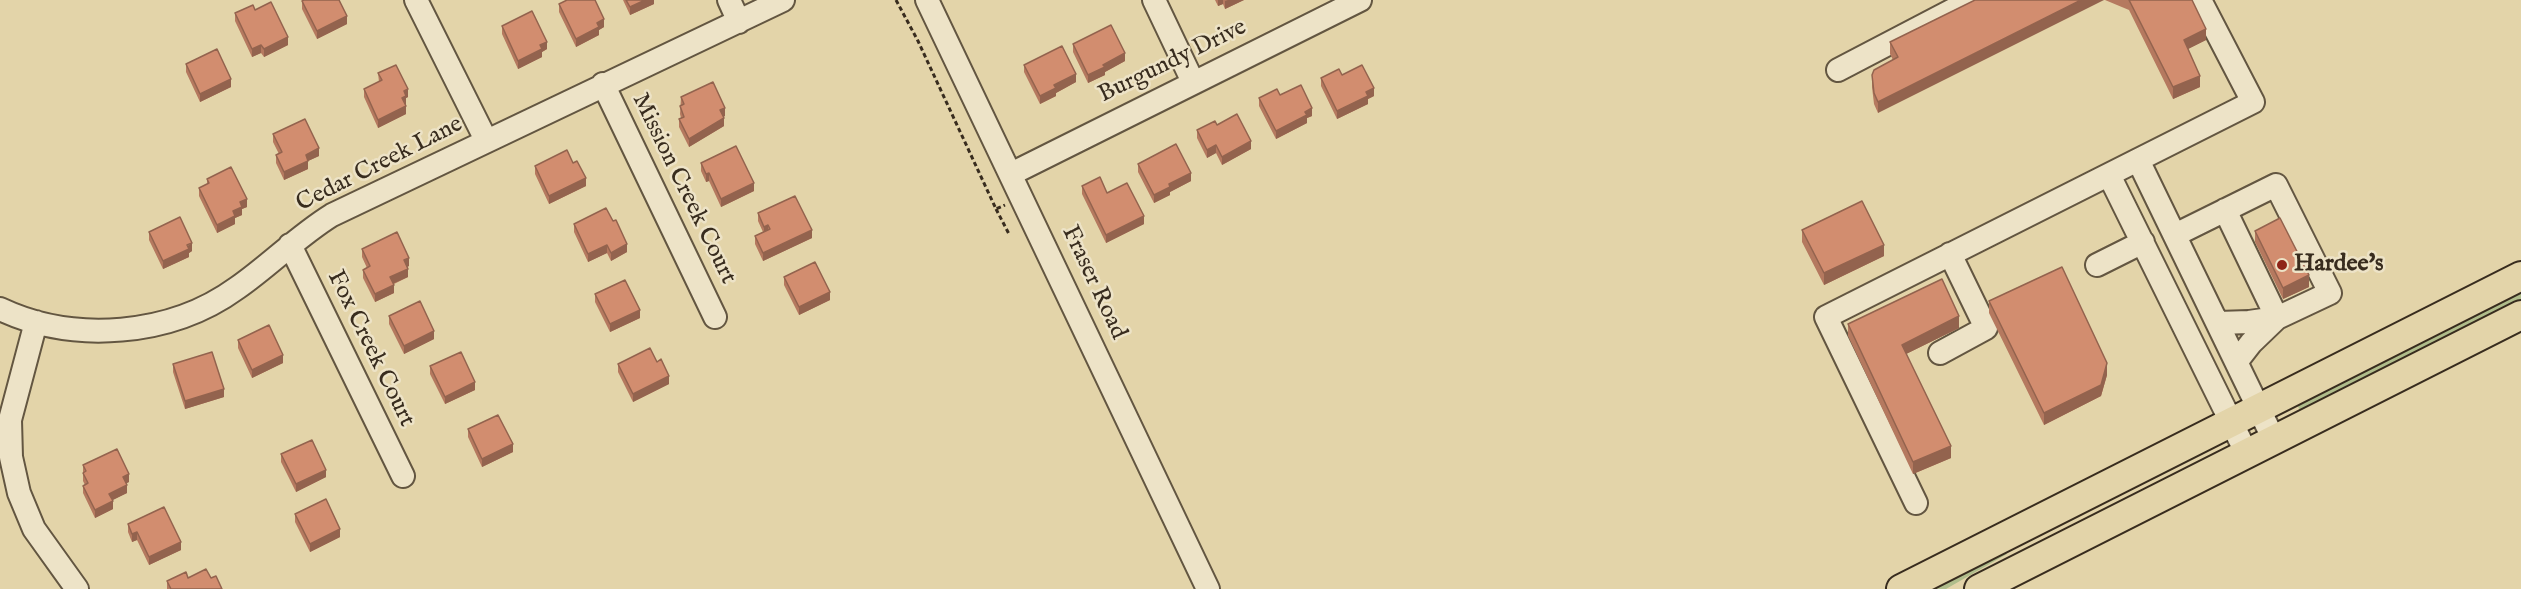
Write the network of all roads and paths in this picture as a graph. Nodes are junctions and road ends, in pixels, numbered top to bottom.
1 (416, 0) edge
2 (729, 0) edge
3 (783, 0) edge
4 (896, 0) edge
5 (927, 0) edge
6 (1154, 0) edge
7 (1360, 0) edge
8 (1972, 0) edge
9 (2200, 0) edge
10 (739, 22) junction
11 (1838, 70) dead end
12 (1193, 82) junction
13 (603, 84) junction
14 (486, 140) junction
15 (2138, 160) junction
16 (1011, 174) junction
17 (2109, 174) junction
18 (1022, 196) junction
19 (996, 209) junction
20 (2225, 210) junction
21 (1009, 234) dead end
22 (2175, 235) junction
23 (2143, 242) junction
24 (290, 245) junction
25 (1950, 254) junction
26 (2097, 265) dead end
27 (2521, 276) edge
28 (0, 309) edge
29 (2521, 315) edge
30 (715, 317) dead end
31 (2277, 318) junction
32 (36, 322) junction
33 (2218, 322) junction
34 (1940, 353) dead end
35 (2237, 361) junction
36 (2259, 408) junction
37 (2232, 422) junction
38 (2274, 440) junction
39 (2247, 454) junction
40 (403, 476) dead end
41 (1916, 503) dead end
42 (77, 589) edge
43 (1208, 589) edge
44 (1901, 589) edge
45 (1979, 589) edge

1 - 14 street
2 - 10 street
3 - 10 street, Cedar Creek Lane
4 - 19 path
5 - 16 street, Fraser Road
6 - 12 street
7 - 12 street, Burgundy Drive
8 - 11 street
9 - 15 street
10 - 13 street, Cedar Creek Lane
12 - 16 street, Burgundy Drive
13 - 14 street, Cedar Creek Lane
13 - 30 street, Mission Creek Court
14 - 24 street, Cedar Creek Lane
15 - 17 street
15 - 22 street
16 - 18 street, Fraser Road
17 - 23 street
17 - 25 street
18 - 19 path
18 - 43 street, Fraser Road
19 - 21 path
20 - 22 street
20 - 31 street
20 - 31 street
22 - 33 street
23 - 26 street
23 - 37 street
24 - 32 street, Cedar Creek Lane
24 - 40 street, Fox Creek Court
25 - 34 street
25 - 41 street
27 - 36 main road
28 - 32 street, Cedar Creek Lane
29 - 38 main road
31 - 33 street
31 - 35 street
32 - 42 street
33 - 35 street
35 - 36 street
36 - 37 main road
36 - 38 street
37 - 39 street
37 - 44 main road
38 - 39 main road
39 - 45 main road

